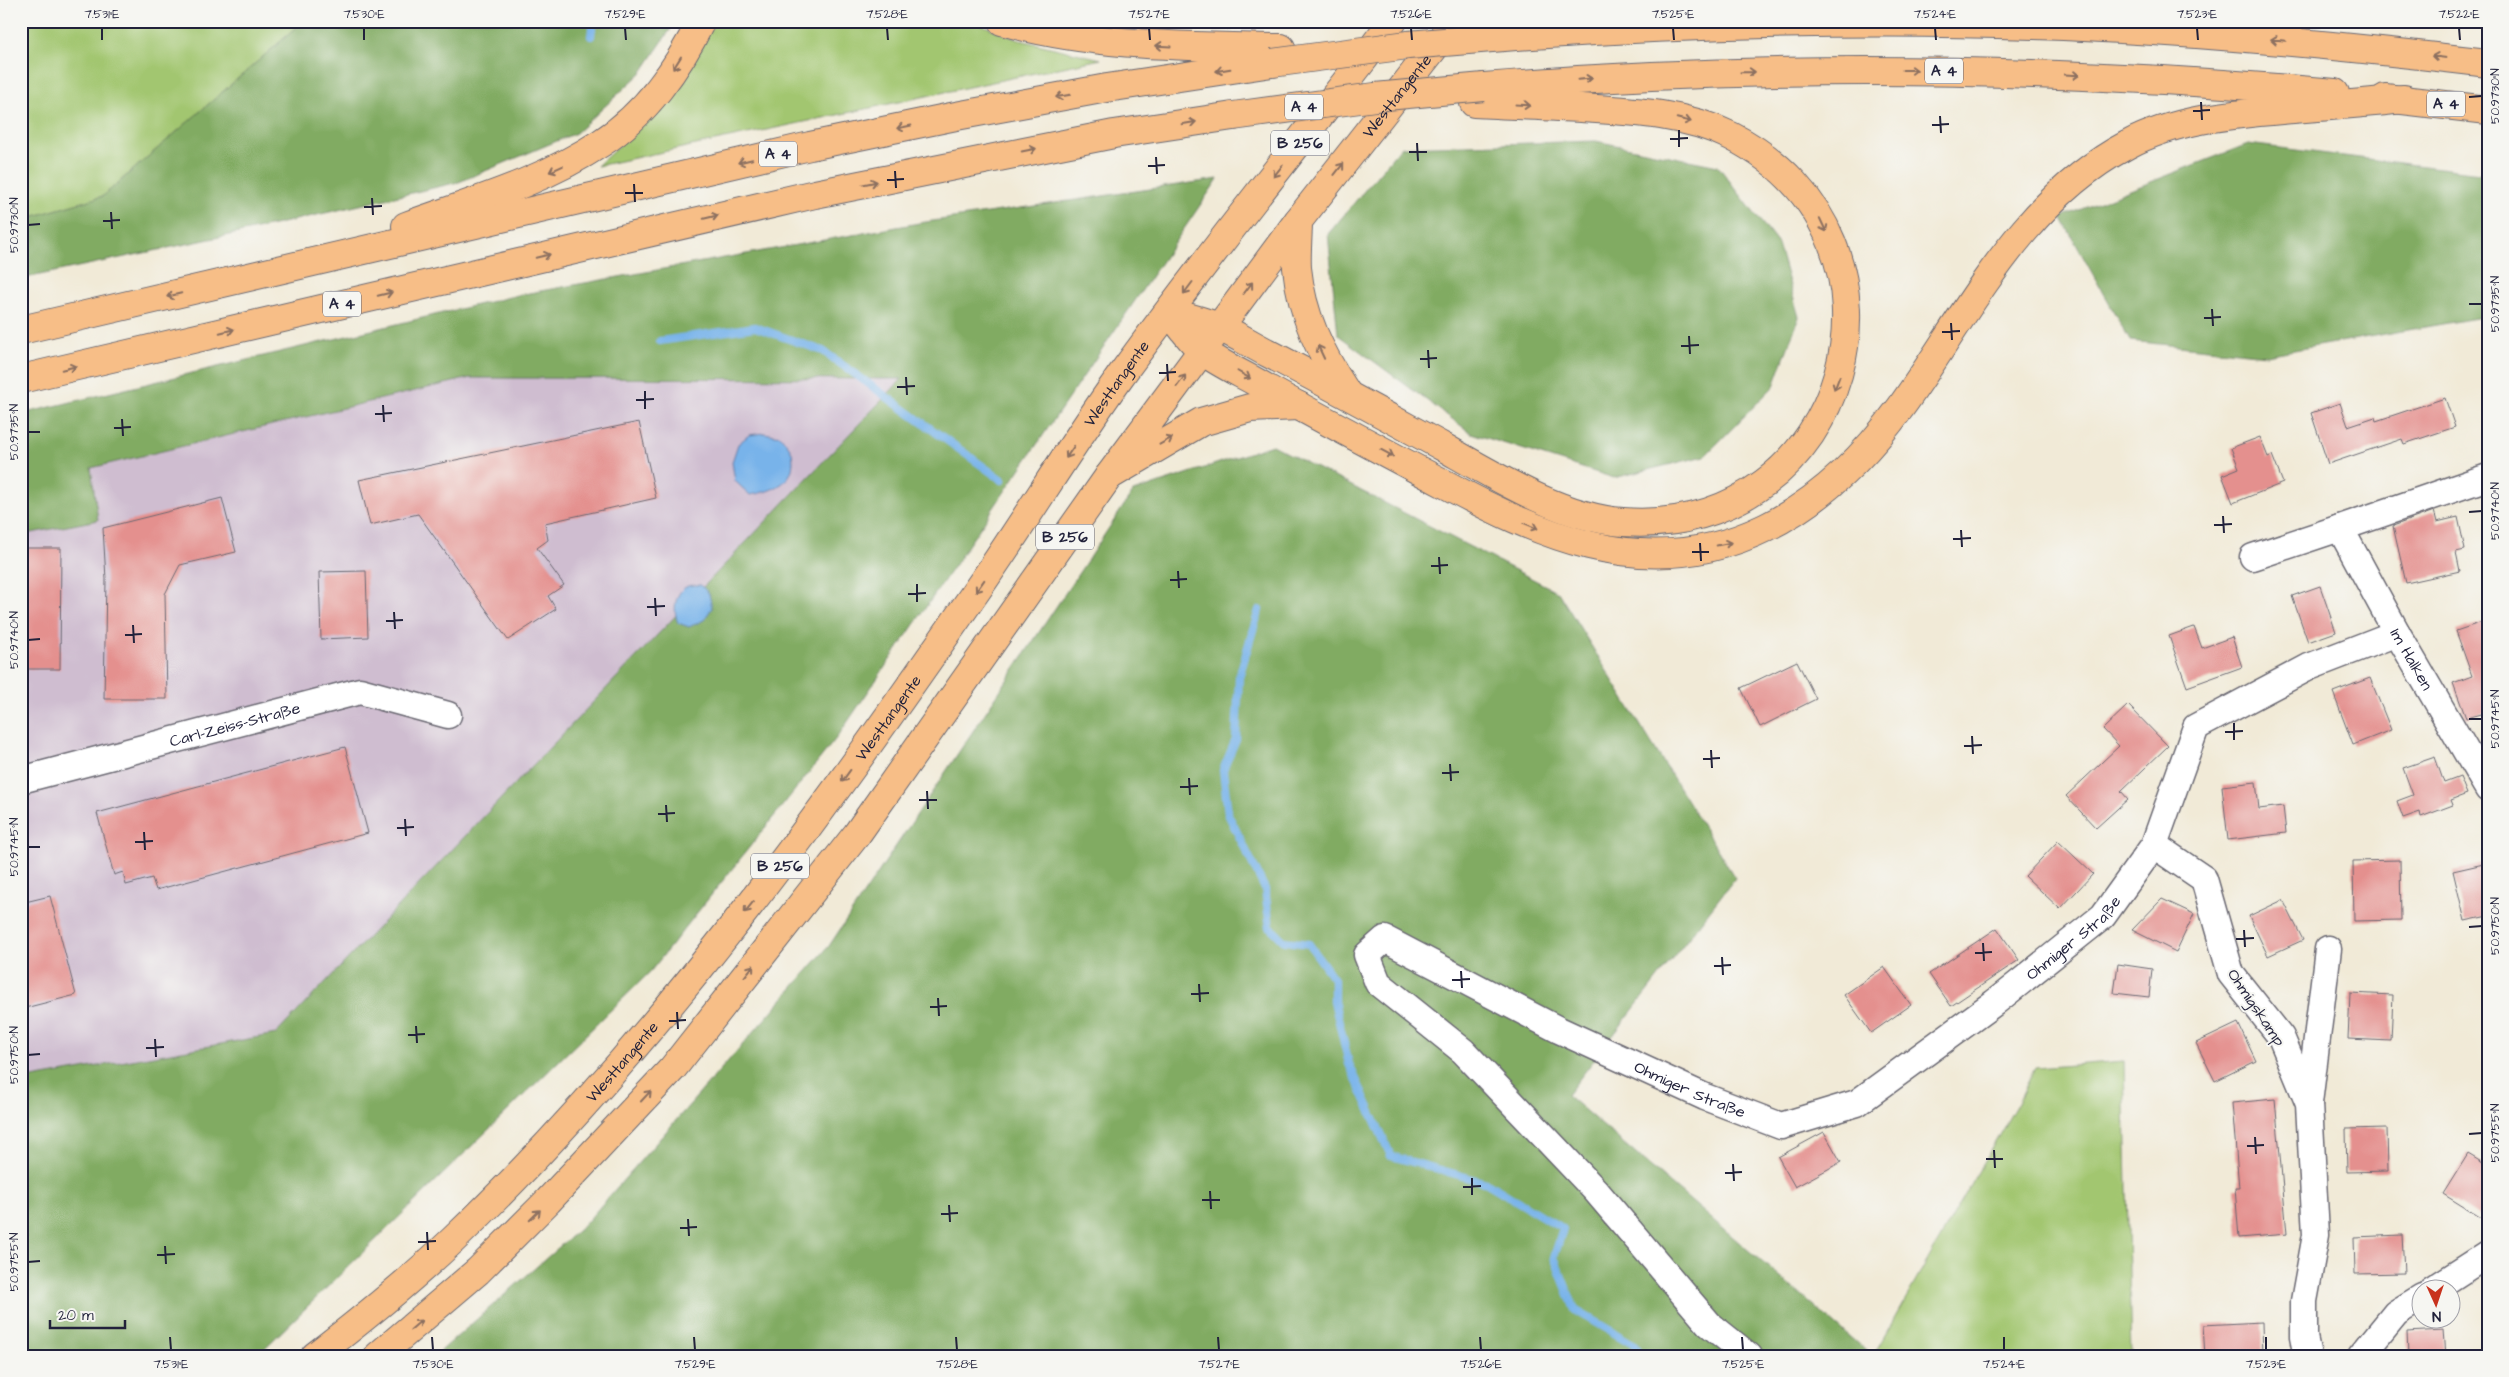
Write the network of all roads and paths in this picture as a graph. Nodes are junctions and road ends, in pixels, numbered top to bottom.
1 (701, 21) edge
2 (1002, 21) edge
3 (1393, 21) edge
4 (1455, 21) edge
5 (1277, 55) junction
6 (2488, 63) edge
7 (1479, 95) junction
8 (2404, 100) junction
9 (2488, 110) edge
10 (1298, 221) junction
11 (290, 268) junction
12 (1170, 312) junction
13 (1219, 327) junction
14 (21, 330) edge
15 (1202, 350) junction
16 (21, 379) edge
17 (1347, 393) junction
18 (1299, 406) junction
19 (1109, 476) junction
20 (2488, 477) edge
21 (2340, 528) junction
22 (2254, 558) dead end
23 (2397, 632) junction
24 (448, 715) dead end
25 (21, 780) edge
26 (2488, 789) edge
27 (2154, 845) junction
28 (2328, 949) dead end
29 (2308, 1104) junction
30 (2488, 1254) edge
31 (2448, 1280) edge
32 (2412, 1303) edge
33 (315, 1356) edge
34 (378, 1356) edge
35 (1749, 1356) edge
36 (2308, 1356) edge
37 (2362, 1356) edge

1 -> 11 main road
5 -> 2 main road
3 -> 12 main road, Westtangente / B 256
10 -> 4 main road, Westtangente / B 256
6 -> 5 main road, bridge
5 -> 11 main road, A 4
7 -> 8 main road, A 4
16 -> 7 main road, A 4, bridge
7 -> 17 main road
8 - 9 main road, A 4
18 -> 8 main road
13 -> 10 main road, Westtangente / B 256
17 -> 10 main road
11 -> 14 main road, A 4
12 - 13 main road
12 - 15 main road
12 -> 33 main road, Westtangente / B 256
13 - 15 main road, Westtangente / B 256
13 - 17 main road
15 -> 18 main road
19 -> 15 main road, Westtangente / B 256
19 -> 18 main road
34 -> 19 main road, Westtangente / B 256
20 - 21 street
21 - 22 street
21 - 23 street, Im Halken
23 - 26 street, Im Halken
23 - 27 street, Ohmiger Straße
24 - 25 street, Carl-Zeiss-Straße
27 - 29 street, Ohmigskamp
27 - 35 street, Ohmiger Straße
28 - 29 street, Ohmigskamp
29 - 36 street, Ohmigskamp
30 - 31 street
32 - 37 street

